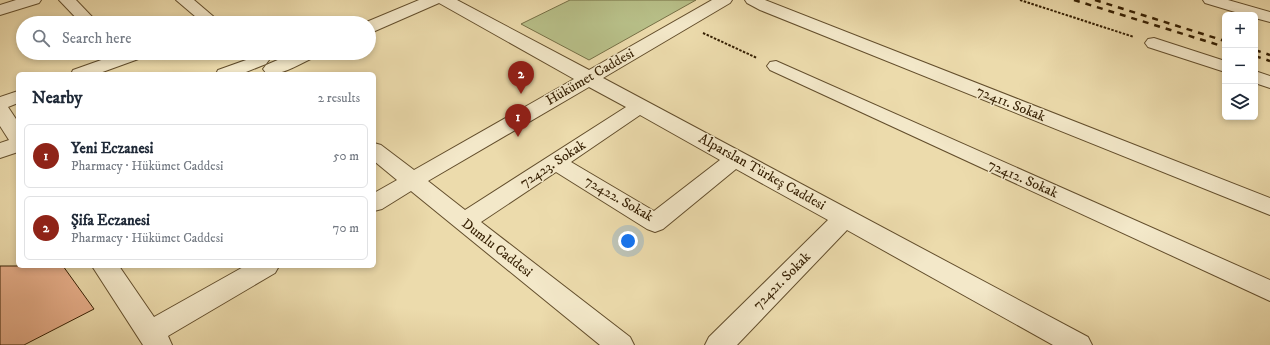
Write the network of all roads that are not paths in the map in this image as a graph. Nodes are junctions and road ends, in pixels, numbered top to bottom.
1 (33, 0) edge
2 (67, 0) edge
3 (184, 0) edge
4 (433, 0) edge
5 (445, 0) edge
6 (724, 0) edge
7 (753, 0) edge
8 (1211, 0) edge
9 (0, 10) edge
10 (83, 16) edge
11 (204, 16) edge
12 (1270, 17) edge
13 (376, 24) edge
14 (1154, 43) road end
15 (114, 60) edge
16 (282, 60) edge
17 (266, 64) edge
18 (776, 66) road end
19 (1222, 66) edge
20 (85, 72) edge
21 (233, 72) edge
22 (589, 78) junction
23 (1258, 78) edge
24 (1270, 82) edge
25 (16, 97) edge
26 (0, 103) edge
27 (641, 106) junction
28 (0, 110) edge
29 (16, 135) edge
30 (16, 145) edge
31 (0, 151) edge
32 (376, 152) edge
33 (736, 158) junction
34 (556, 162) junction
35 (412, 181) junction
36 (376, 202) edge
37 (1270, 207) edge
38 (845, 217) junction
39 (464, 222) junction
40 (106, 268) edge
41 (263, 268) edge
42 (1270, 291) edge
43 (154, 339) edge
44 (620, 345) edge
45 (719, 345) edge
46 (1078, 345) edge

1 - 9 street
2 - 10 street
3 - 11 street
4 - 13 street
5 - 22 street, Alparslan Türkeş Caddesi
6 - 22 street, Hükümet Caddesi
7 - 37 street, 72411. Sokak
8 - 12 street
14 - 19 street
15 - 20 street
16 - 17 street
17 - 21 street
18 - 42 street, 72412. Sokak
22 - 27 street, Alparslan Türkeş Caddesi
22 - 35 street, Hükümet Caddesi
23 - 24 street
25 - 26 street
27 - 33 street, Alparslan Türkeş Caddesi
27 - 34 street, 72423. Sokak
28 - 29 street
30 - 31 street
32 - 35 street, Dumlu Caddesi
33 - 34 street, 72422. Sokak
33 - 38 street, Alparslan Türkeş Caddesi
34 - 39 street, 72423. Sokak
35 - 36 street, Hükümet Caddesi
35 - 39 street, Dumlu Caddesi
38 - 45 street, 72421. Sokak
38 - 46 street, Alparslan Türkeş Caddesi
39 - 44 street, Dumlu Caddesi
40 - 43 street
41 - 43 street

